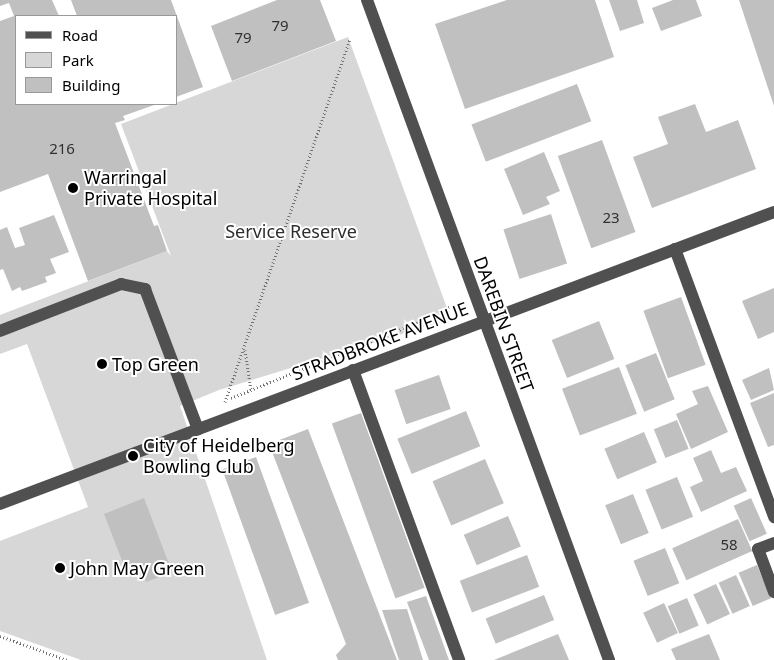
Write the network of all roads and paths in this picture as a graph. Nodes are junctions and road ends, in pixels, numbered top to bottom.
1 (367, 0) edge
2 (350, 40) dead end
3 (774, 212) edge
4 (675, 249) junction
5 (449, 307) dead end
6 (484, 320) junction
7 (0, 332) edge
8 (244, 347) junction
9 (353, 370) junction
10 (251, 390) junction
11 (226, 400) junction
12 (255, 407) junction
13 (219, 421) junction
14 (198, 429) junction
15 (0, 504) edge
16 (774, 517) edge
17 (774, 543) edge
18 (774, 592) edge
19 (0, 636) edge
20 (67, 660) edge
21 (459, 660) edge
22 (609, 660) edge

1 - 6 street, DAREBIN STREET
2 - 8 path
3 - 4 street, STRADBROKE AVENUE
4 - 6 street, STRADBROKE AVENUE
4 - 16 street
5 - 10 path
6 - 9 street, STRADBROKE AVENUE
6 - 22 street, DAREBIN STREET
7 - 14 street
8 - 10 path
8 - 11 path
9 - 12 street, STRADBROKE AVENUE
9 - 21 street
10 - 11 path
10 - 12 path
11 - 13 path
12 - 13 street, STRADBROKE AVENUE
13 - 14 street, STRADBROKE AVENUE
14 - 15 street, STRADBROKE AVENUE
17 - 18 street
19 - 20 path

